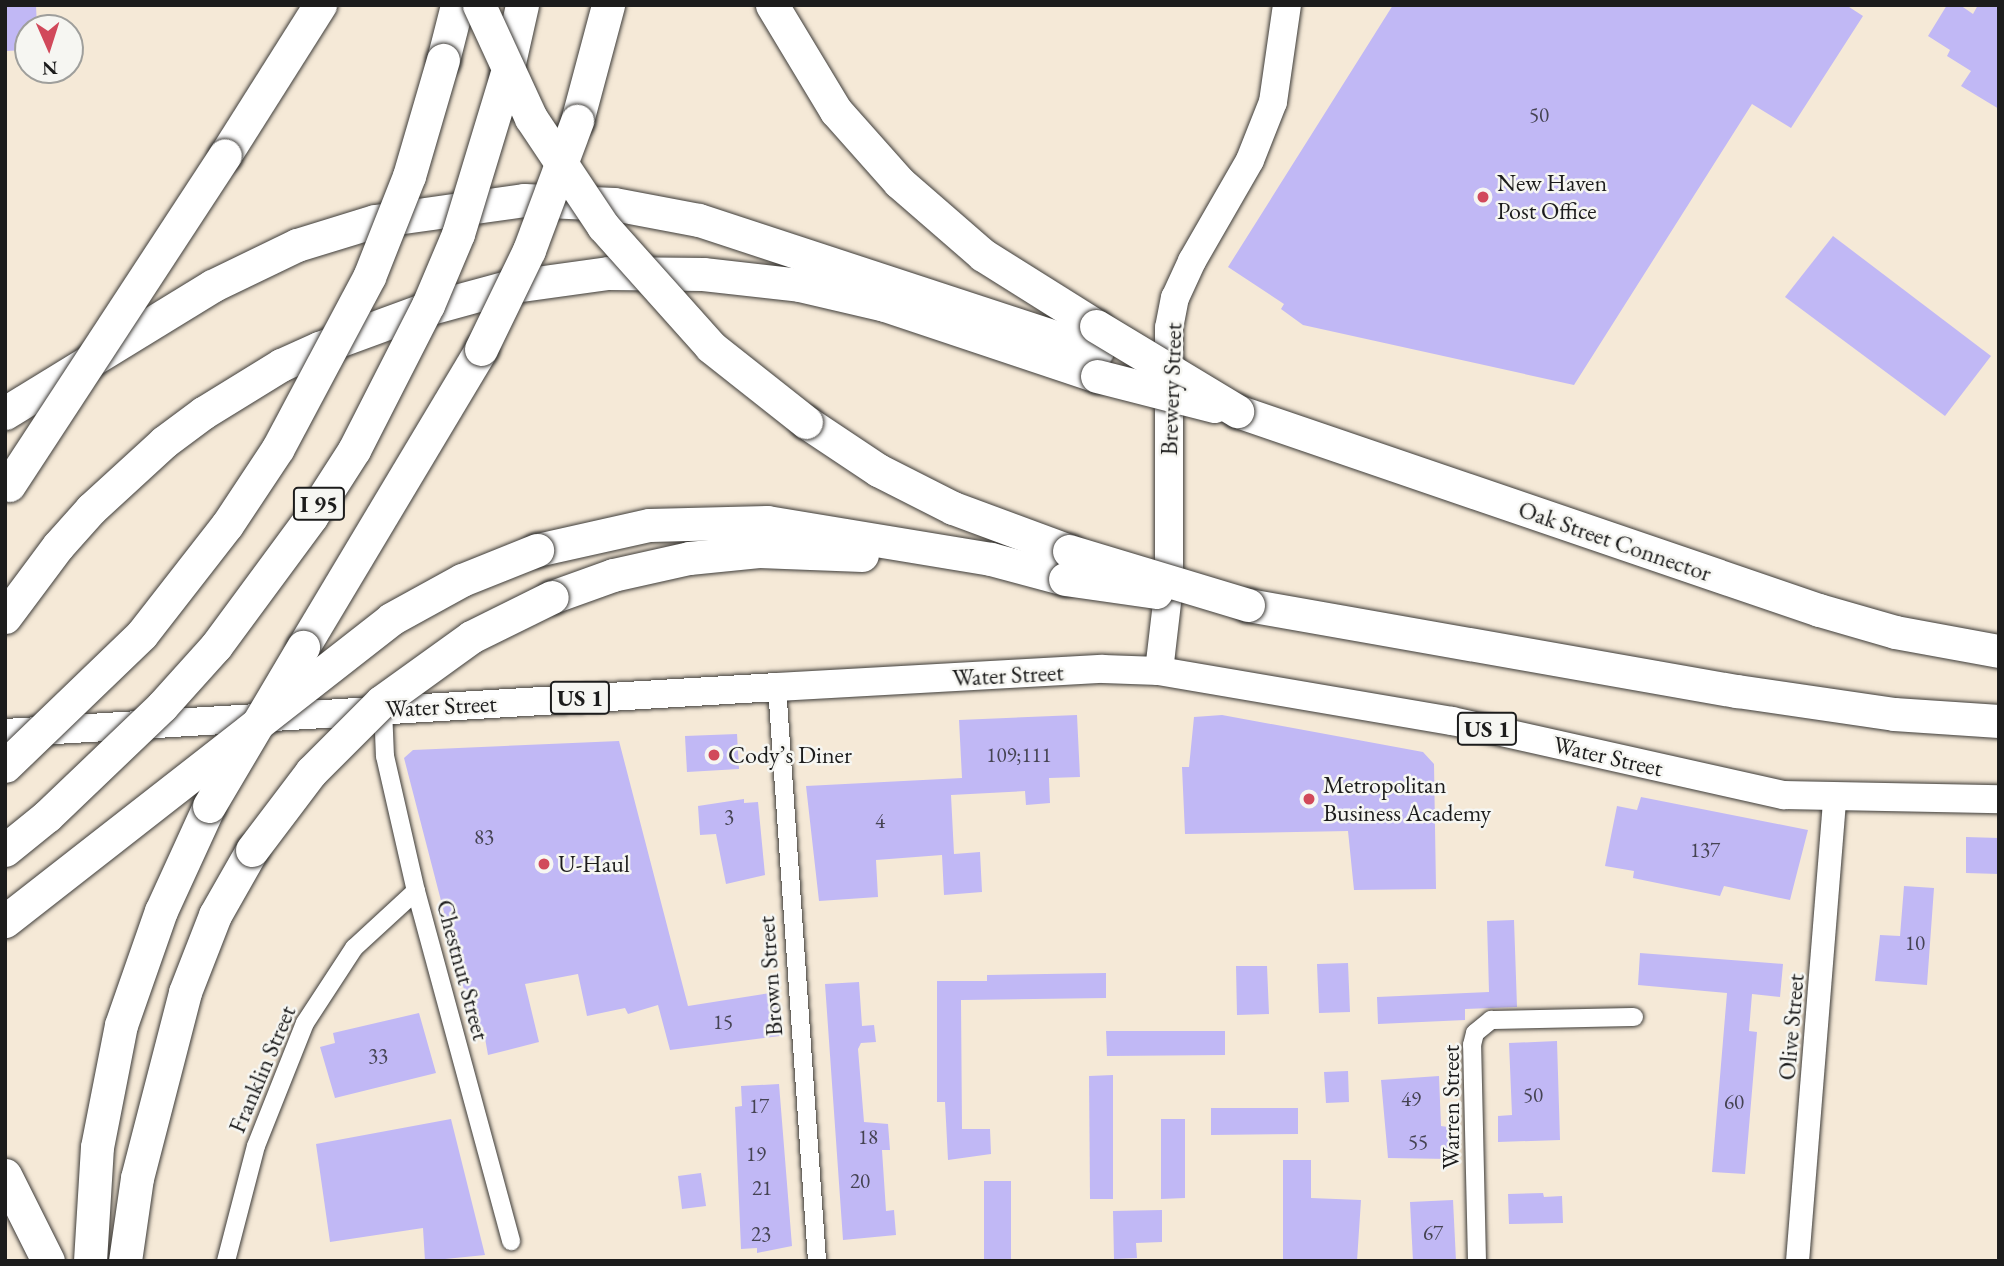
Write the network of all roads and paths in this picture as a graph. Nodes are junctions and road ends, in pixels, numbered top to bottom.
1 (320, 5) edge
2 (457, 5) edge
3 (479, 5) edge
4 (522, 5) edge
5 (608, 5) edge
6 (772, 5) edge
7 (1287, 5) edge
8 (1097, 351) junction
9 (1237, 411) junction
10 (5, 413) edge
11 (7, 488) edge
12 (1067, 565) junction
13 (5, 617) edge
14 (1999, 652) edge
15 (1159, 671) junction
16 (777, 687) junction
17 (383, 709) junction
18 (1999, 721) edge
19 (5, 733) edge
20 (5, 766) edge
21 (1834, 799) junction
22 (1999, 799) edge
23 (5, 850) edge
24 (416, 891) junction
25 (5, 921) edge
26 (1634, 1017) dead end
27 (5, 1175) edge
28 (511, 1241) dead end
29 (90, 1260) edge
30 (47, 1261) edge
31 (125, 1261) edge
32 (226, 1261) edge
33 (817, 1261) edge
34 (1477, 1261) edge
35 (1797, 1261) edge

1 - 11 highway, bridge
2 - 20 highway, I 95, bridge
3 - 12 highway, bridge
4 - 23 highway, I 95, bridge
5 - 29 highway, bridge
6 - 8 highway
7 - 15 main road, Brewery Street
8 - 9 highway, bridge
8 - 9 highway, bridge
8 - 10 highway
8 - 13 highway
9 - 14 highway, Oak Street Connector
12 - 18 highway, bridge
12 - 25 highway, bridge
12 - 31 highway, bridge
15 - 16 main road, Water Street / US 1
15 - 21 main road, Water Street / US 1
16 - 17 main road, Water Street / US 1
16 - 33 street, Brown Street
17 - 19 main road, Water Street / US 1
17 - 24 street, Chestnut Street
21 - 22 main road, Water Street / US 1
21 - 35 street, Olive Street
24 - 28 street, Chestnut Street
24 - 32 street, Franklin Street
26 - 34 street, Warren Street
27 - 30 highway

